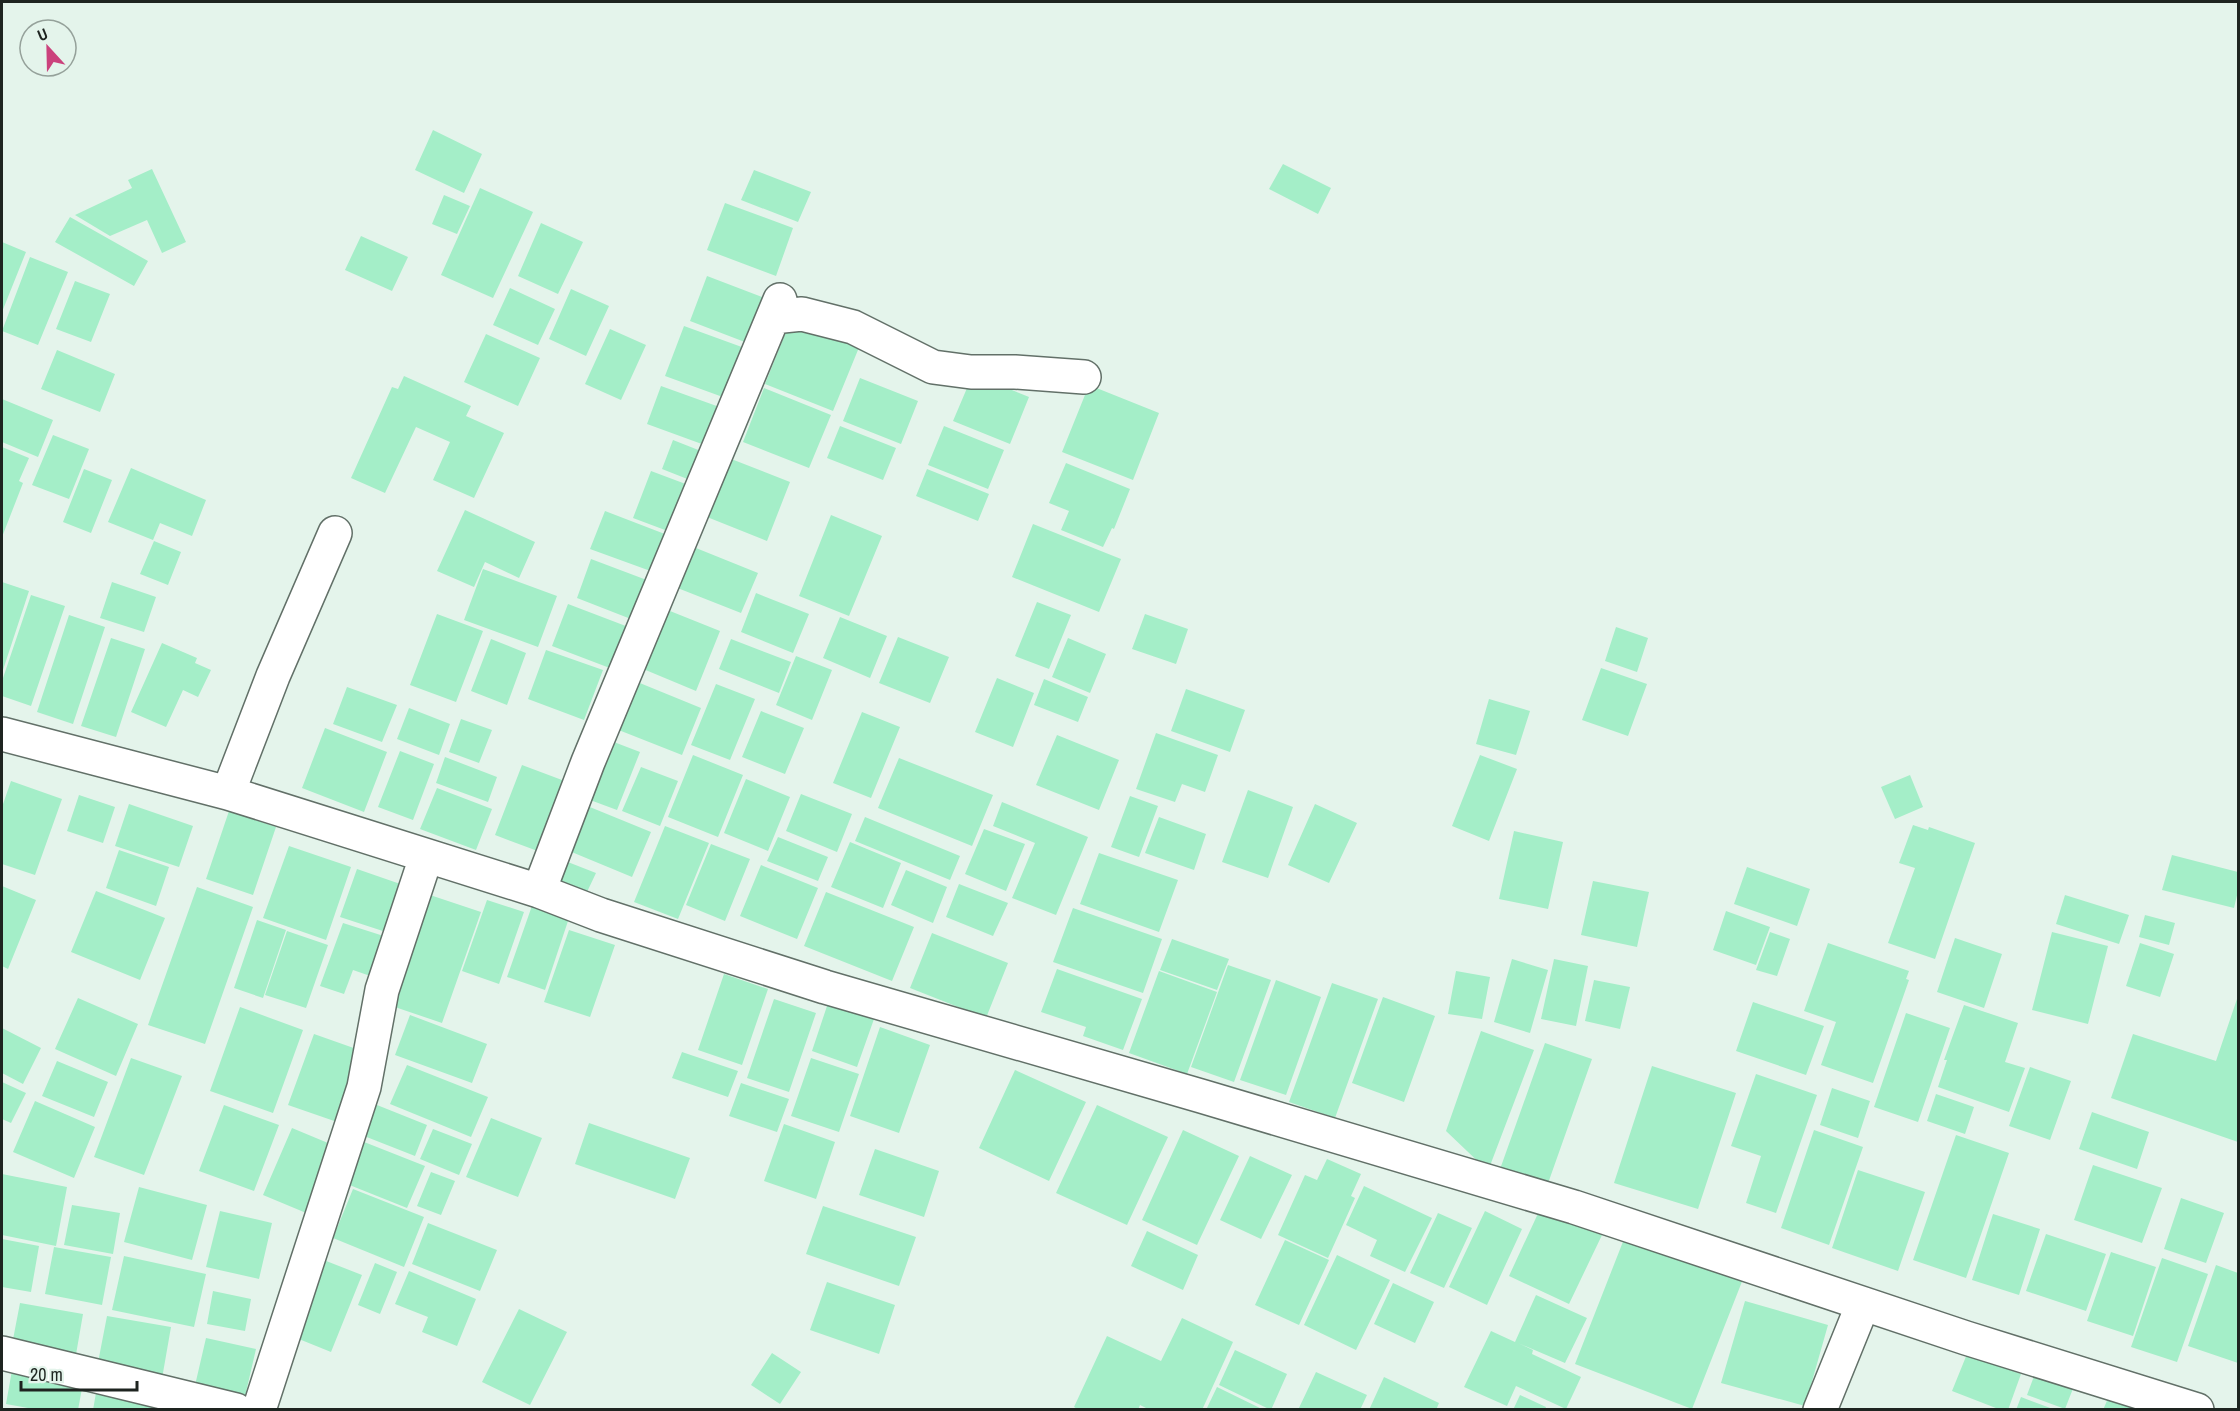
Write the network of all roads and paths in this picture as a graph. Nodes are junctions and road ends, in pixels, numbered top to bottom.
1 (1084, 377) dead end
2 (335, 533) dead end
3 (2, 734) edge
4 (228, 793) junction
5 (426, 857) junction
6 (538, 891) junction
7 (1863, 1304) junction
8 (2, 1353) edge
9 (236, 1410) edge
10 (259, 1410) edge
11 (1820, 1410) edge
12 (2197, 1410) edge

1 - 6 street
2 - 4 street
3 - 4 street
4 - 5 street
5 - 6 street
5 - 10 street
6 - 7 street
7 - 11 street
7 - 12 street
8 - 9 street

